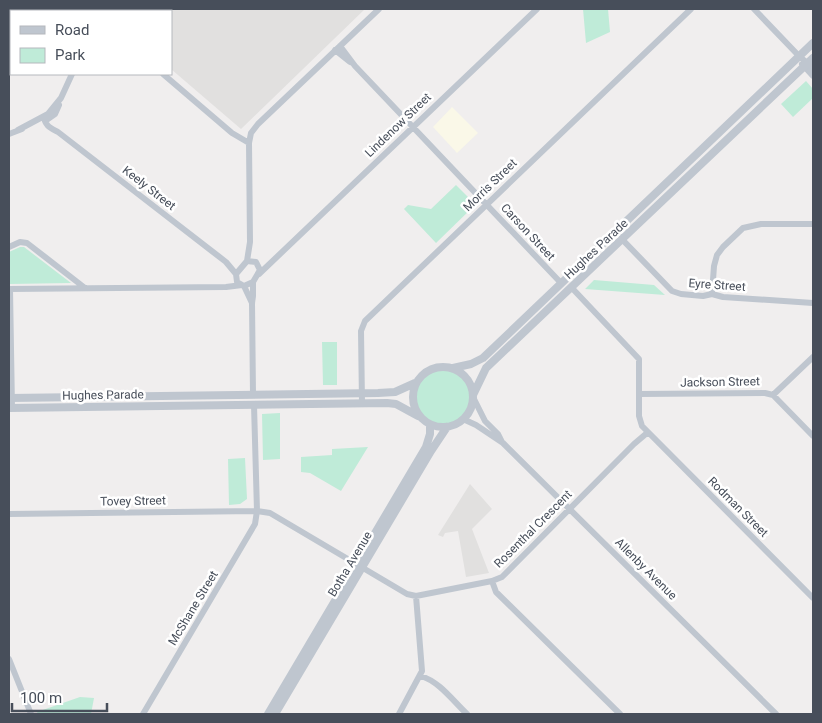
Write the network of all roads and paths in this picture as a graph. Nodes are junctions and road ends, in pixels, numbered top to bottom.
1 (379, 9) edge
2 (537, 9) edge
3 (691, 9) edge
4 (754, 9) edge
5 (813, 43) edge
6 (338, 48) junction
7 (799, 56) junction
8 (810, 64) edge
9 (72, 75) edge
10 (164, 75) edge
11 (813, 76) edge
12 (736, 117) junction
13 (46, 119) junction
14 (744, 125) junction
15 (413, 127) junction
16 (9, 134) edge
17 (249, 143) junction
18 (486, 204) junction
19 (813, 224) edge
20 (615, 232) junction
21 (622, 240) junction
22 (250, 242) junction
23 (9, 247) edge
24 (274, 259) junction
25 (226, 262) junction
26 (257, 262) junction
27 (245, 263) junction
28 (259, 274) junction
29 (236, 276) junction
30 (253, 282) junction
31 (561, 283) junction
32 (222, 286) junction
33 (243, 286) junction
34 (86, 288) junction
35 (571, 288) junction
36 (9, 289) edge
37 (712, 294) junction
38 (252, 302) junction
39 (813, 303) edge
40 (813, 357) edge
41 (453, 368) junction
42 (415, 383) junction
43 (362, 393) junction
44 (639, 394) junction
45 (198, 395) junction
46 (253, 395) junction
47 (773, 395) junction
48 (473, 396) junction
49 (10, 398) edge
50 (362, 403) junction
51 (198, 405) junction
52 (254, 405) junction
53 (10, 408) edge
54 (418, 416) junction
55 (463, 420) junction
56 (485, 421) junction
57 (430, 425) junction
58 (448, 427) junction
59 (479, 427) junction
60 (646, 431) junction
61 (813, 436) edge
62 (503, 443) junction
63 (401, 495) junction
64 (569, 509) junction
65 (257, 511) junction
66 (9, 514) edge
67 (359, 566) junction
68 (492, 582) junction
69 (416, 596) junction
70 (813, 598) edge
71 (308, 653) junction
72 (9, 659) edge
73 (421, 676) junction
74 (774, 713) edge
75 (31, 714) edge
76 (143, 714) edge
77 (268, 714) edge
78 (275, 714) edge
79 (399, 714) edge
80 (467, 714) edge
81 (620, 714) edge

1 - 6 street
2 - 15 street, Lindenow Street
3 - 18 street, Morris Street
4 - 7 street
5 - 7 street, Hughes Parade
6 - 15 street, Carson Street
6 - 17 street
7 - 8 street
7 - 12 street, Hughes Parade
8 - 11 street
8 - 14 street, Hughes Parade
9 - 13 street
10 - 17 street
12 - 14 street
12 - 20 street, Hughes Parade
13 - 16 street
13 - 25 street, Keely Street
14 - 21 street, Hughes Parade
15 - 18 street, Carson Street
15 - 24 street, Lindenow Street
17 - 22 street
18 - 31 street, Carson Street
18 - 43 street, Morris Street
19 - 37 street
20 - 21 street, Eyre Street
20 - 31 street, Hughes Parade
21 - 35 street, Hughes Parade
21 - 37 street, Eyre Street
22 - 26 street
22 - 27 street
23 - 34 street
24 - 26 street
24 - 28 street, Lindenow Street
25 - 27 street, Keely Street
25 - 29 street, Keely Street
26 - 27 street
26 - 28 street
27 - 29 street
28 - 30 street
29 - 32 street
29 - 33 street
30 - 33 street
30 - 38 street
31 - 35 street
31 - 41 street, Hughes Parade
32 - 33 street
32 - 34 street
33 - 38 street
34 - 36 street
35 - 44 street
35 - 48 street, Hughes Parade
36 - 49 street
37 - 39 street, Eyre Street
38 - 46 street
40 - 47 street
41 - 42 street
41 - 48 street
42 - 43 street, Hughes Parade
42 - 54 street
43 - 46 street, Hughes Parade
43 - 50 street, Morris Street
44 - 47 street, Jackson Street
44 - 60 street
45 - 46 street, Hughes Parade
45 - 49 street, Hughes Parade
45 - 51 street
47 - 61 street, Jackson Street
48 - 55 street
48 - 56 street, Allenby Avenue
49 - 53 street
50 - 52 street, Hughes Parade
50 - 54 street, Hughes Parade
51 - 52 street, Hughes Parade
51 - 53 street, Hughes Parade
52 - 65 street
54 - 57 street
55 - 58 street
55 - 59 street, Allenby Avenue
56 - 59 street
56 - 62 street, Allenby Avenue
57 - 58 street
57 - 63 street, Botha Avenue
58 - 63 street, Botha Avenue
59 - 62 street, Allenby Avenue
60 - 64 street, Rosenthal Crescent
60 - 70 street, Rodman Street
62 - 64 street, Allenby Avenue
63 - 67 street, Botha Avenue
64 - 68 street, Rosenthal Crescent
64 - 74 street, Allenby Avenue
65 - 66 street, Tovey Street
65 - 67 street
65 - 76 street, McShane Street
67 - 69 street
67 - 71 street, Botha Avenue
68 - 69 street, Rosenthal Crescent
68 - 81 street
69 - 73 street
71 - 77 street, Botha Avenue
71 - 78 street, Botha Avenue
72 - 75 street
73 - 79 street
73 - 80 street

